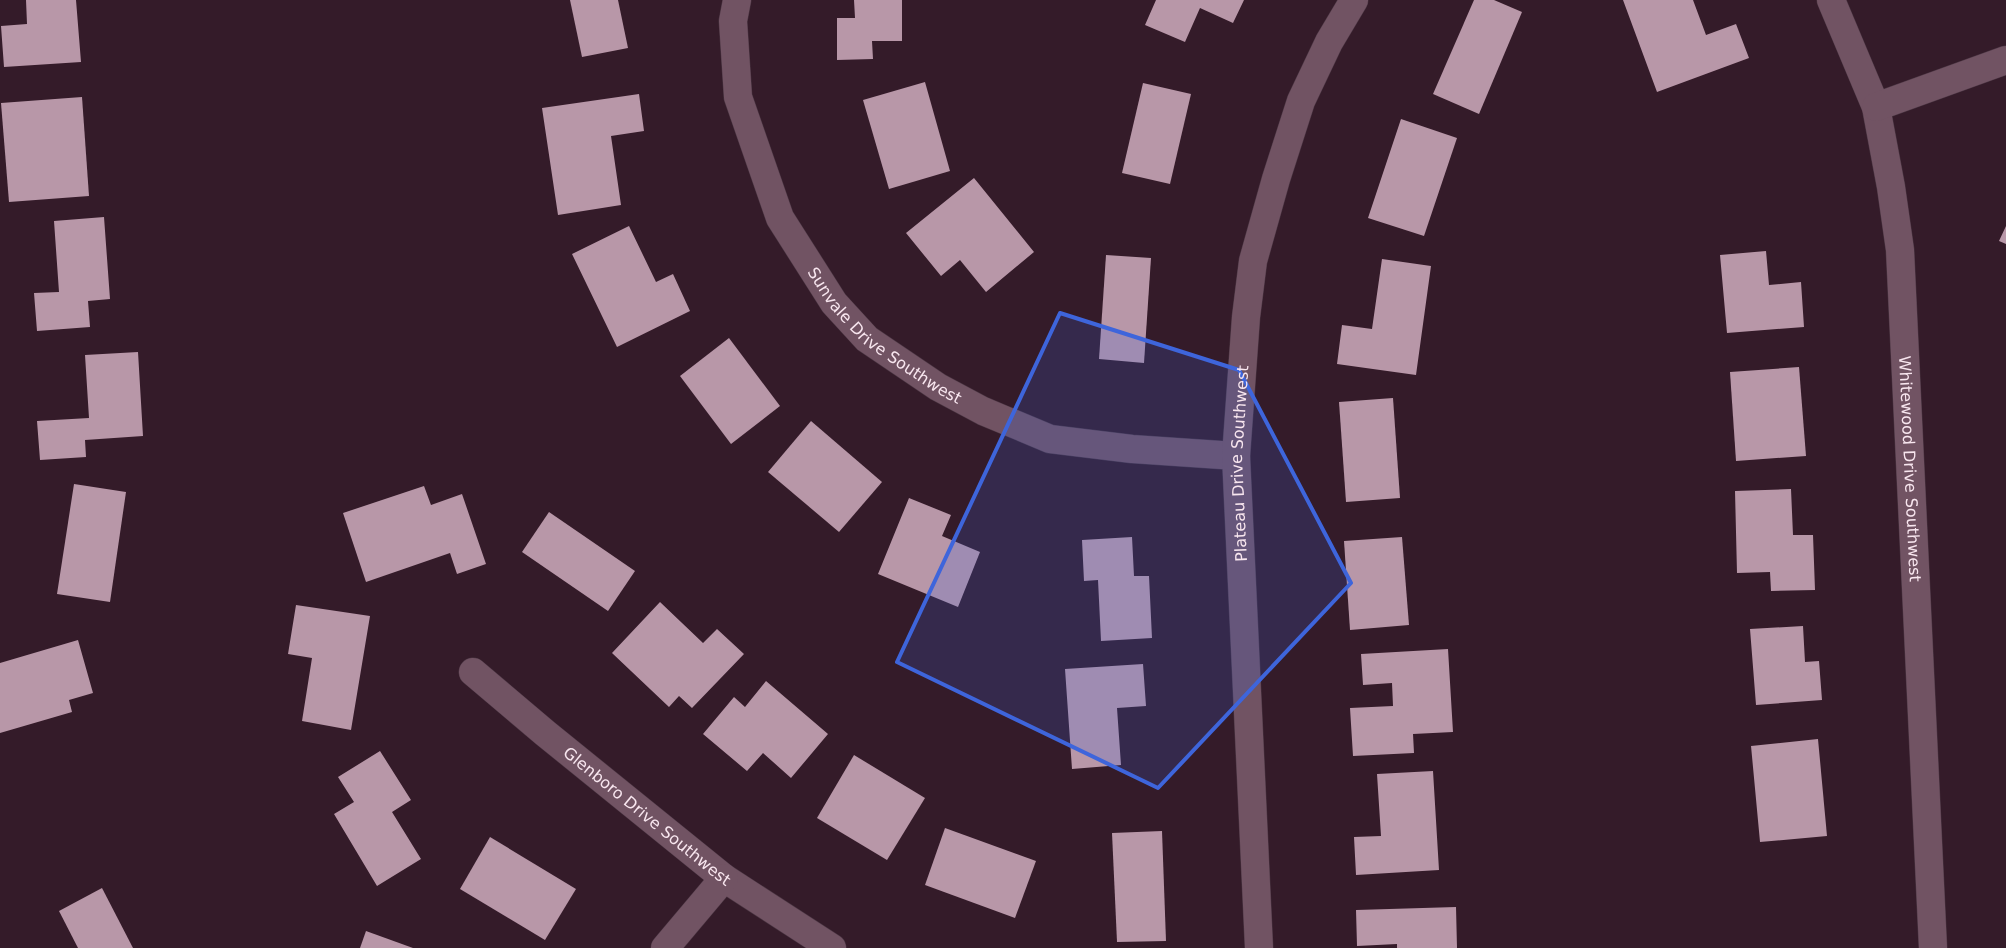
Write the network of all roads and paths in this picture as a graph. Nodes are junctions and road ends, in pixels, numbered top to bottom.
1 (737, 0) edge
2 (1354, 0) edge
3 (1831, 0) edge
4 (2006, 60) edge
5 (1876, 107) junction
6 (1236, 456) junction
7 (473, 672) dead end
8 (724, 878) junction
9 (665, 948) edge
10 (832, 948) edge
11 (1259, 948) edge
12 (1933, 948) edge

1 - 6 street, Sunvale Drive Southwest
2 - 6 street, Plateau Drive Southwest
3 - 5 street, Whitewood Drive Southwest
4 - 5 street
5 - 12 street, Whitewood Drive Southwest
6 - 11 street, Plateau Drive Southwest
7 - 8 street, Glenboro Drive Southwest
8 - 9 street
8 - 10 street, Glenboro Drive Southwest

